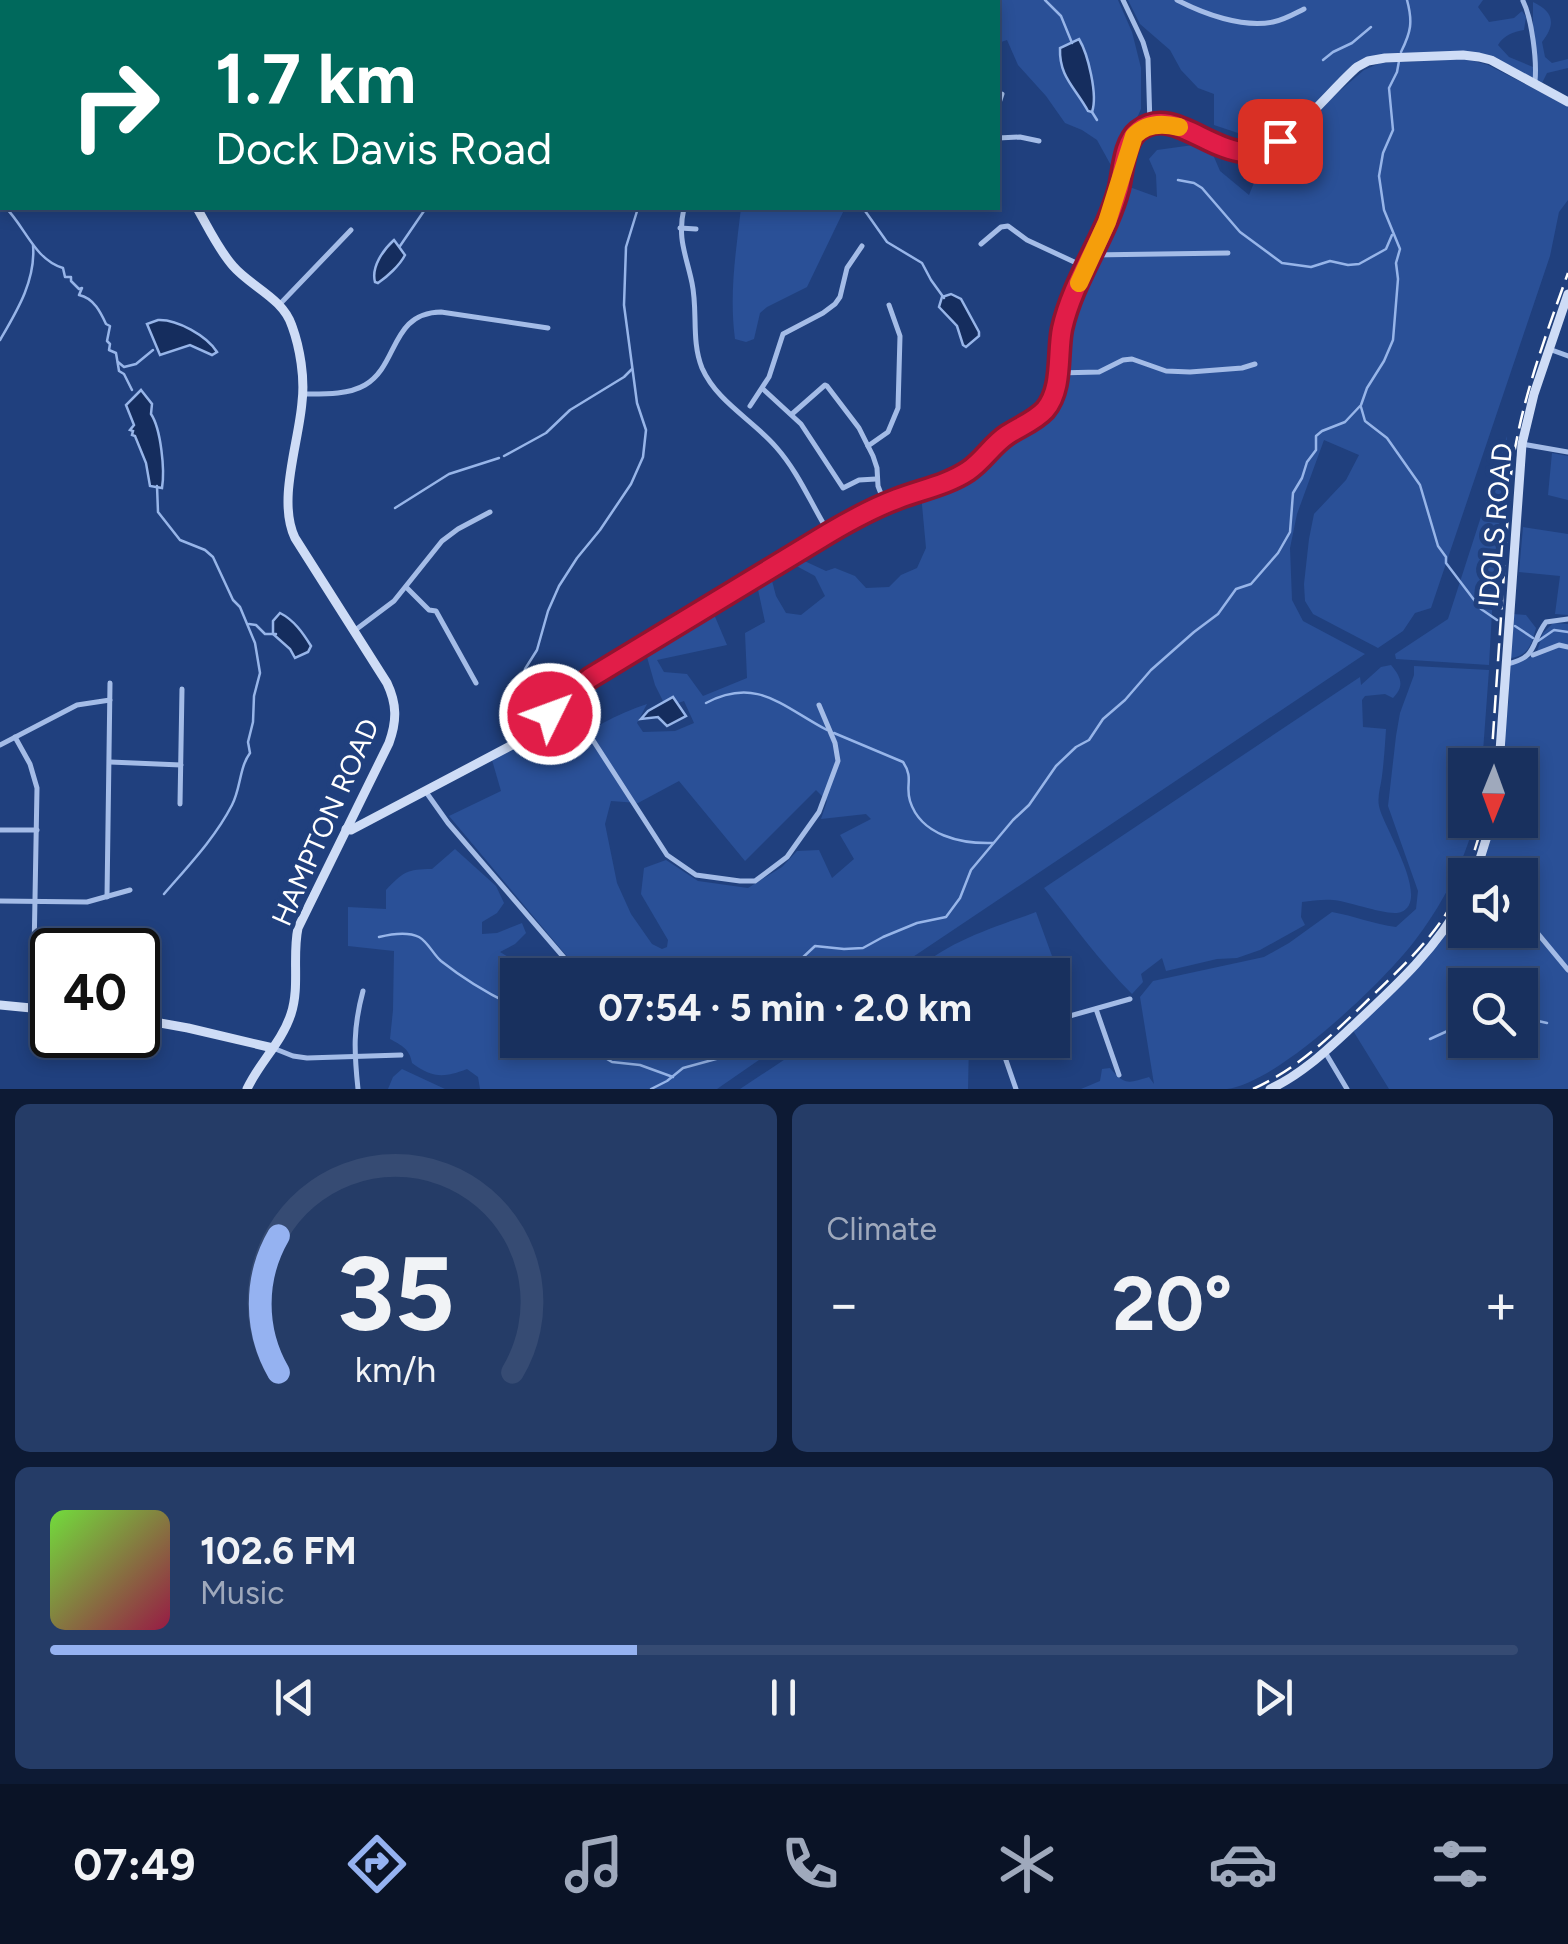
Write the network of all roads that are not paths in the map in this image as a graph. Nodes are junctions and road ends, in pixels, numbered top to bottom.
1 (1123, 0) edge
2 (1177, 0) edge
3 (1523, 1) edge
4 (1304, 9) dead end
5 (1534, 83) junction
6 (1002, 94) dead end
7 (1000, 100) edge
8 (1568, 102) edge
9 (1150, 126) junction
10 (1000, 138) edge
11 (1040, 141) dead end
12 (197, 210) edge
13 (684, 210) edge
14 (680, 228) junction
15 (696, 229) dead end
16 (351, 230) dead end
17 (981, 244) dead end
18 (862, 246) dead end
19 (1228, 253) dead end
20 (1091, 255) junction
21 (1085, 268) junction
22 (1568, 294) edge
23 (279, 305) junction
24 (890, 305) dead end
25 (548, 328) dead end
26 (1549, 349) junction
27 (1568, 356) edge
28 (1255, 364) dead end
29 (1057, 372) junction
30 (763, 389) junction
31 (303, 394) junction
32 (750, 406) dead end
33 (792, 414) junction
34 (1522, 444) junction
35 (868, 446) junction
36 (1568, 452) edge
37 (876, 478) junction
38 (885, 504) junction
39 (490, 512) dead end
40 (829, 533) junction
41 (406, 587) junction
42 (1568, 618) edge
43 (354, 631) junction
44 (1568, 647) edge
45 (1526, 658) junction
46 (1507, 664) junction
47 (110, 684) dead end
48 (476, 684) dead end
49 (182, 688) dead end
50 (565, 698) junction
51 (110, 700) junction
52 (820, 705) dead end
53 (16, 738) junction
54 (0, 746) edge
55 (1500, 748) edge
56 (110, 762) junction
57 (181, 764) junction
58 (424, 789) junction
59 (180, 804) dead end
60 (346, 829) junction
61 (0, 830) edge
62 (36, 830) junction
63 (130, 890) dead end
64 (106, 897) junction
65 (0, 901) edge
66 (36, 902) junction
67 (1448, 924) edge
68 (36, 928) edge
69 (1538, 934) edge
70 (564, 958) edge
71 (1568, 970) edge
72 (363, 991) dead end
73 (1130, 999) dead end
74 (0, 1004) edge
75 (30, 1008) edge
76 (1096, 1009) junction
77 (1070, 1016) edge
78 (160, 1022) edge
79 (273, 1048) junction
80 (1324, 1052) junction
81 (401, 1055) dead end
82 (355, 1057) junction
83 (1005, 1058) edge
84 (1119, 1075) dead end
85 (247, 1089) edge
86 (358, 1089) edge
87 (1016, 1089) edge
88 (1270, 1089) edge
89 (1347, 1089) edge

1 - 9 street
2 - 4 street
3 - 5 street
5 - 8 street
5 - 9 street
6 - 7 street
9 - 20 street
10 - 11 street
12 - 23 street, HAMPTON ROAD
13 - 14 street
14 - 15 street
14 - 40 street
16 - 23 street
17 - 21 street
18 - 30 street
19 - 20 street
20 - 21 street
21 - 29 street
22 - 26 street, IDOLS ROAD
23 - 31 street, HAMPTON ROAD
24 - 35 street
25 - 31 street
26 - 27 street
26 - 34 street, IDOLS ROAD
28 - 29 street
29 - 38 street
30 - 32 street
30 - 33 street
31 - 43 street, HAMPTON ROAD
33 - 35 street
33 - 37 street
34 - 36 street
34 - 46 street, IDOLS ROAD
35 - 37 street
37 - 38 street
38 - 40 street
39 - 41 street
40 - 50 street
41 - 43 street
41 - 48 street
42 - 45 street
43 - 60 street, HAMPTON ROAD
44 - 45 street
45 - 46 street
46 - 55 street, IDOLS ROAD
47 - 51 street
49 - 57 street
50 - 52 street
50 - 58 street
51 - 53 street
51 - 56 street
53 - 54 street
53 - 62 street
56 - 57 street
56 - 64 street
57 - 59 street
58 - 60 street
58 - 70 street
60 - 79 street, HAMPTON ROAD
61 - 62 street
62 - 66 street
63 - 64 street
64 - 66 street
65 - 66 street
66 - 68 street
67 - 80 street
69 - 71 street
72 - 82 street
73 - 76 street
74 - 75 street
76 - 77 street
76 - 84 street
78 - 79 street
79 - 82 street
79 - 85 street, HAMPTON ROAD
80 - 88 street
80 - 89 street
81 - 82 street
82 - 86 street
83 - 87 street

